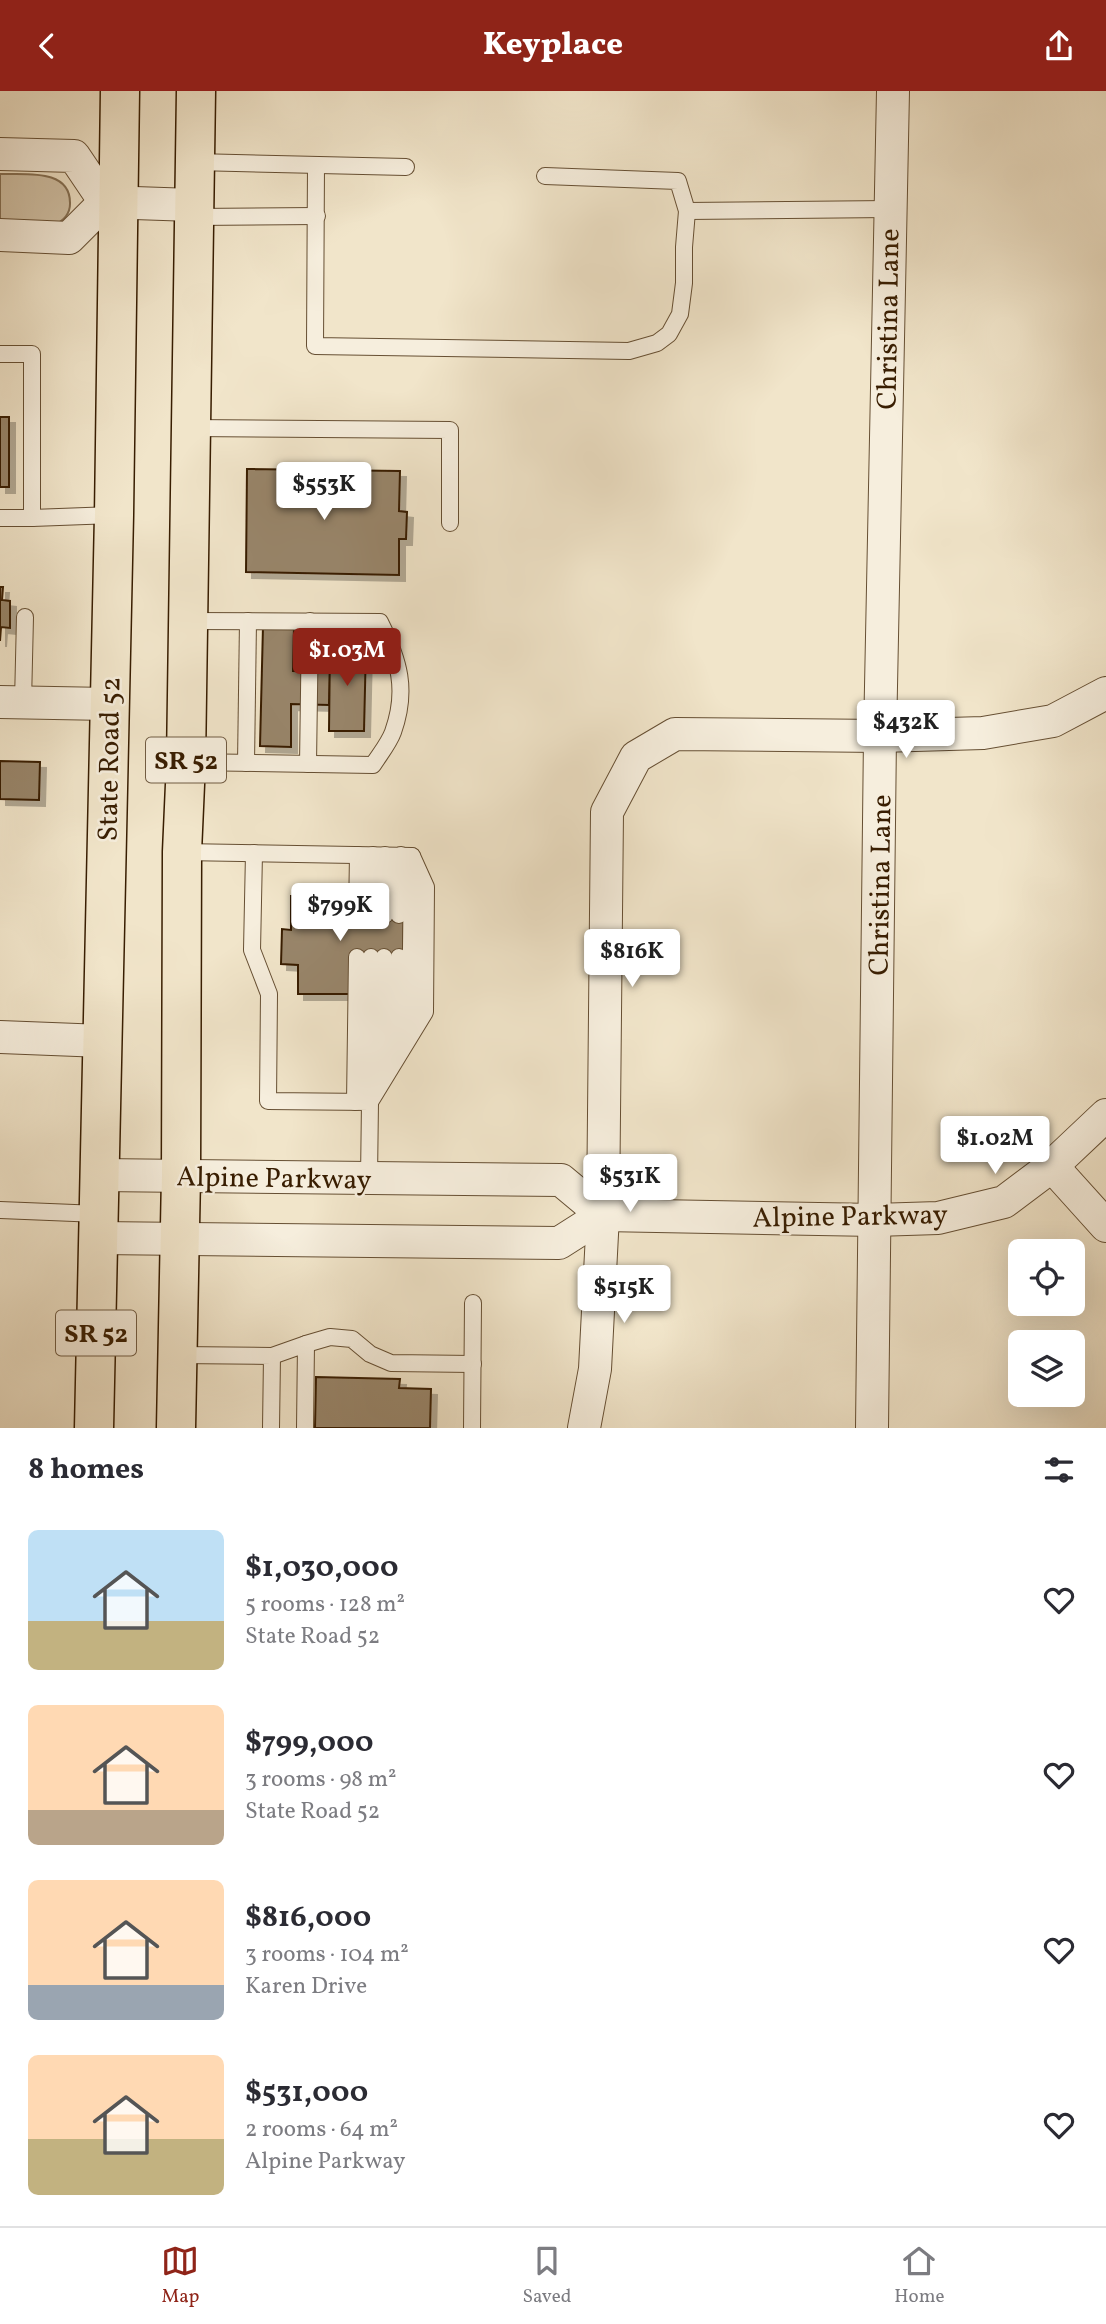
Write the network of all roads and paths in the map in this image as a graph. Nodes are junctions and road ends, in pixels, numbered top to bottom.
1 (120, 91) edge
2 (196, 91) edge
3 (893, 91) edge
4 (0, 154) edge
5 (194, 162) junction
6 (316, 165) junction
7 (406, 167) dead end
8 (545, 176) dead end
9 (112, 202) junction
10 (889, 209) junction
11 (193, 211) junction
12 (687, 211) junction
13 (317, 216) junction
14 (0, 235) edge
15 (0, 354) edge
16 (190, 428) junction
17 (114, 515) junction
18 (32, 517) junction
19 (0, 518) edge
20 (450, 523) dead end
21 (25, 617) dead end
22 (188, 621) junction
23 (248, 621) junction
24 (310, 621) junction
25 (1106, 693) edge
26 (12, 702) edge
27 (108, 704) junction
28 (880, 736) junction
29 (186, 762) junction
30 (246, 763) junction
31 (308, 764) junction
32 (182, 852) junction
33 (254, 853) junction
34 (386, 855) junction
35 (378, 957) junction
36 (0, 1037) edge
37 (103, 1041) junction
38 (397, 1057) junction
39 (382, 1082) junction
40 (362, 1102) junction
41 (1106, 1115) edge
42 (1052, 1166) junction
43 (100, 1175) junction
44 (181, 1176) junction
45 (369, 1178) junction
46 (0, 1210) edge
47 (603, 1215) junction
48 (875, 1220) junction
49 (99, 1226) junction
50 (1106, 1226) edge
51 (180, 1239) junction
52 (473, 1303) dead end
53 (306, 1344) junction
54 (177, 1355) junction
55 (272, 1356) junction
56 (473, 1364) junction
57 (94, 1428) edge
58 (176, 1428) edge
59 (271, 1428) edge
60 (305, 1428) edge
61 (472, 1428) edge
62 (584, 1428) edge
63 (872, 1428) edge

1 - 9 main road, State Road 52 / SR 52
2 - 5 main road, SR 52
3 - 10 street, Christina Lane
4 - 9 street
5 - 6 lane
5 - 11 main road, SR 52
6 - 7 lane
6 - 13 lane
8 - 12 lane
9 - 11 street
9 - 14 street
9 - 17 main road, State Road 52 / SR 52
10 - 12 lane
10 - 28 street, Christina Lane
11 - 13 lane
11 - 16 main road, SR 52
12 - 13 lane
15 - 18 lane
16 - 20 lane
16 - 22 main road, SR 52
17 - 18 lane
17 - 27 main road, State Road 52 / SR 52
18 - 19 lane
21 - 26 lane
22 - 23 lane
22 - 29 main road, SR 52
23 - 24 lane
23 - 30 lane
24 - 31 lane
24 - 31 lane
25 - 28 street
26 - 27 street
27 - 37 main road, State Road 52 / SR 52
28 - 47 street
28 - 48 street, Christina Lane
29 - 30 lane
29 - 32 main road, SR 52
30 - 31 lane
32 - 33 lane
32 - 44 main road, SR 52
33 - 34 lane
33 - 40 lane
34 - 34 lane
34 - 38 lane
35 - 38 lane
35 - 39 lane
35 - 40 lane
36 - 37 street
37 - 43 main road, State Road 52 / SR 52
38 - 39 lane
39 - 40 lane
40 - 45 lane
41 - 42 street, Alpine Parkway
42 - 48 street, Alpine Parkway
42 - 50 street
43 - 44 street, Alpine Parkway
43 - 49 main road, State Road 52 / SR 52
44 - 45 street, Alpine Parkway
44 - 51 main road, SR 52
45 - 47 street, Alpine Parkway
46 - 49 lane
47 - 48 street, Alpine Parkway
47 - 51 street
47 - 62 street
48 - 63 street, Christina Lane
49 - 51 street
49 - 57 main road, State Road 52 / SR 52
51 - 54 main road, SR 52
52 - 56 lane
53 - 55 lane
53 - 56 lane
53 - 60 lane
54 - 55 lane
54 - 58 main road, SR 52
55 - 59 lane
56 - 61 lane

